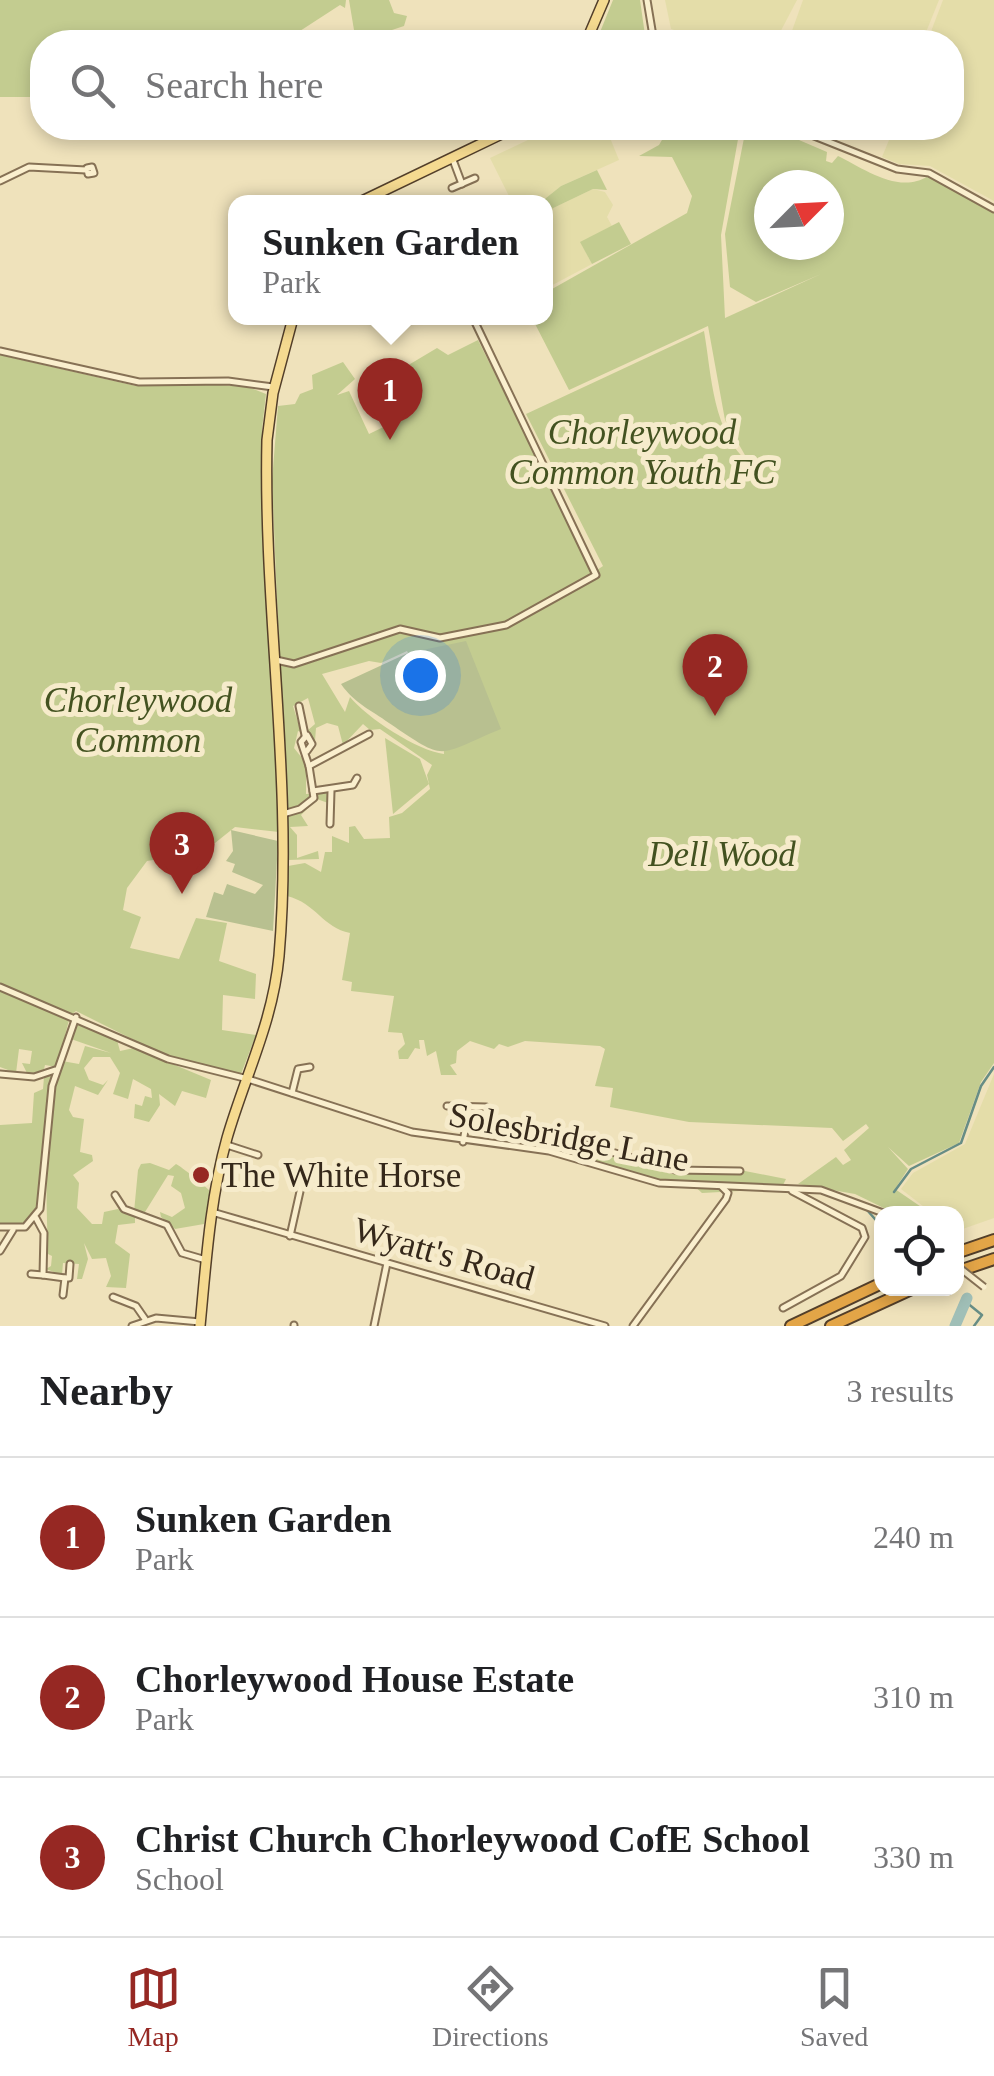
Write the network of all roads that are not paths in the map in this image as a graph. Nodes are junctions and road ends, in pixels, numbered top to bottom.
1 (604, 0) edge
2 (647, 0) edge
3 (591, 30) edge
4 (652, 30) edge
5 (491, 140) edge
6 (823, 140) edge
7 (453, 160) junction
8 (86, 170) dead end
9 (475, 178) dead end
10 (0, 181) edge
11 (462, 184) junction
12 (452, 188) dead end
13 (376, 195) edge
14 (994, 208) edge
15 (291, 325) edge
16 (476, 325) edge
17 (0, 352) edge
18 (274, 387) junction
19 (276, 660) junction
20 (299, 706) dead end
21 (369, 734) dead end
22 (310, 766) junction
23 (357, 778) dead end
24 (313, 791) junction
25 (331, 791) junction
26 (282, 814) junction
27 (330, 824) dead end
28 (0, 987) edge
29 (76, 1017) junction
30 (310, 1067) dead end
31 (57, 1069) junction
32 (0, 1073) edge
33 (34, 1078) junction
34 (248, 1078) junction
35 (52, 1086) junction
36 (292, 1094) junction
37 (447, 1106) dead end
38 (486, 1107) dead end
39 (469, 1108) junction
40 (532, 1127) dead end
41 (553, 1134) junction
42 (463, 1142) junction
43 (226, 1145) junction
44 (549, 1151) junction
45 (258, 1155) dead end
46 (740, 1171) dead end
47 (301, 1187) dead end
48 (722, 1187) junction
49 (790, 1189) junction
50 (115, 1196) dead end
51 (874, 1208) edge
52 (212, 1212) junction
53 (36, 1218) junction
54 (0, 1227) edge
55 (13, 1230) junction
56 (290, 1236) junction
57 (994, 1240) edge
58 (964, 1249) edge
59 (0, 1250) edge
60 (994, 1259) edge
61 (206, 1260) junction
62 (386, 1263) junction
63 (70, 1264) dead end
64 (964, 1267) edge
65 (31, 1274) dead end
66 (43, 1274) junction
67 (964, 1274) edge
68 (65, 1278) junction
69 (874, 1287) edge
70 (994, 1294) edge
71 (63, 1295) dead end
72 (116, 1296) dead end
73 (897, 1296) edge
74 (783, 1308) dead end
75 (145, 1319) junction
76 (200, 1324) edge
77 (132, 1326) edge
78 (374, 1326) edge
79 (605, 1326) edge
80 (634, 1326) edge
81 (791, 1326) edge
82 (831, 1326) edge

1 - 3 main road
2 - 4 street
5 - 7 main road
6 - 14 street
7 - 11 street
7 - 13 main road
8 - 10 street
9 - 11 street
11 - 12 street
15 - 18 main road
16 - 19 street
17 - 18 street
18 - 19 main road
19 - 26 main road
20 - 22 street
21 - 22 street
22 - 24 street
23 - 25 street
24 - 25 street
24 - 26 street
25 - 27 street
26 - 34 main road
28 - 29 street, Solesbridge Lane
29 - 31 street
29 - 34 street, Solesbridge Lane
30 - 36 street
31 - 33 street
31 - 35 street
32 - 33 street
33 - 35 street
34 - 36 street, Solesbridge Lane
34 - 43 main road
35 - 53 street
36 - 42 street, Solesbridge Lane
37 - 39 street
38 - 39 street
39 - 42 street
40 - 41 street
41 - 44 street
41 - 46 street
42 - 44 street, Solesbridge Lane
43 - 45 street
43 - 52 main road
44 - 48 street, Solesbridge Lane
47 - 56 street
48 - 49 street, Solesbridge Lane
48 - 80 street
49 - 51 street, Solesbridge Lane
49 - 74 street
50 - 61 street
52 - 56 street, Wyatt's Road
52 - 61 main road
53 - 55 street
53 - 66 street
54 - 55 street
55 - 59 street
56 - 62 street, Wyatt's Road
57 - 58 highway
60 - 64 highway
61 - 76 main road
62 - 78 street
62 - 79 street, Wyatt's Road
63 - 68 street
65 - 66 street
66 - 68 street
67 - 70 street, bridge
68 - 71 street
69 - 81 highway
72 - 75 street
73 - 82 highway
75 - 76 street
75 - 77 street

